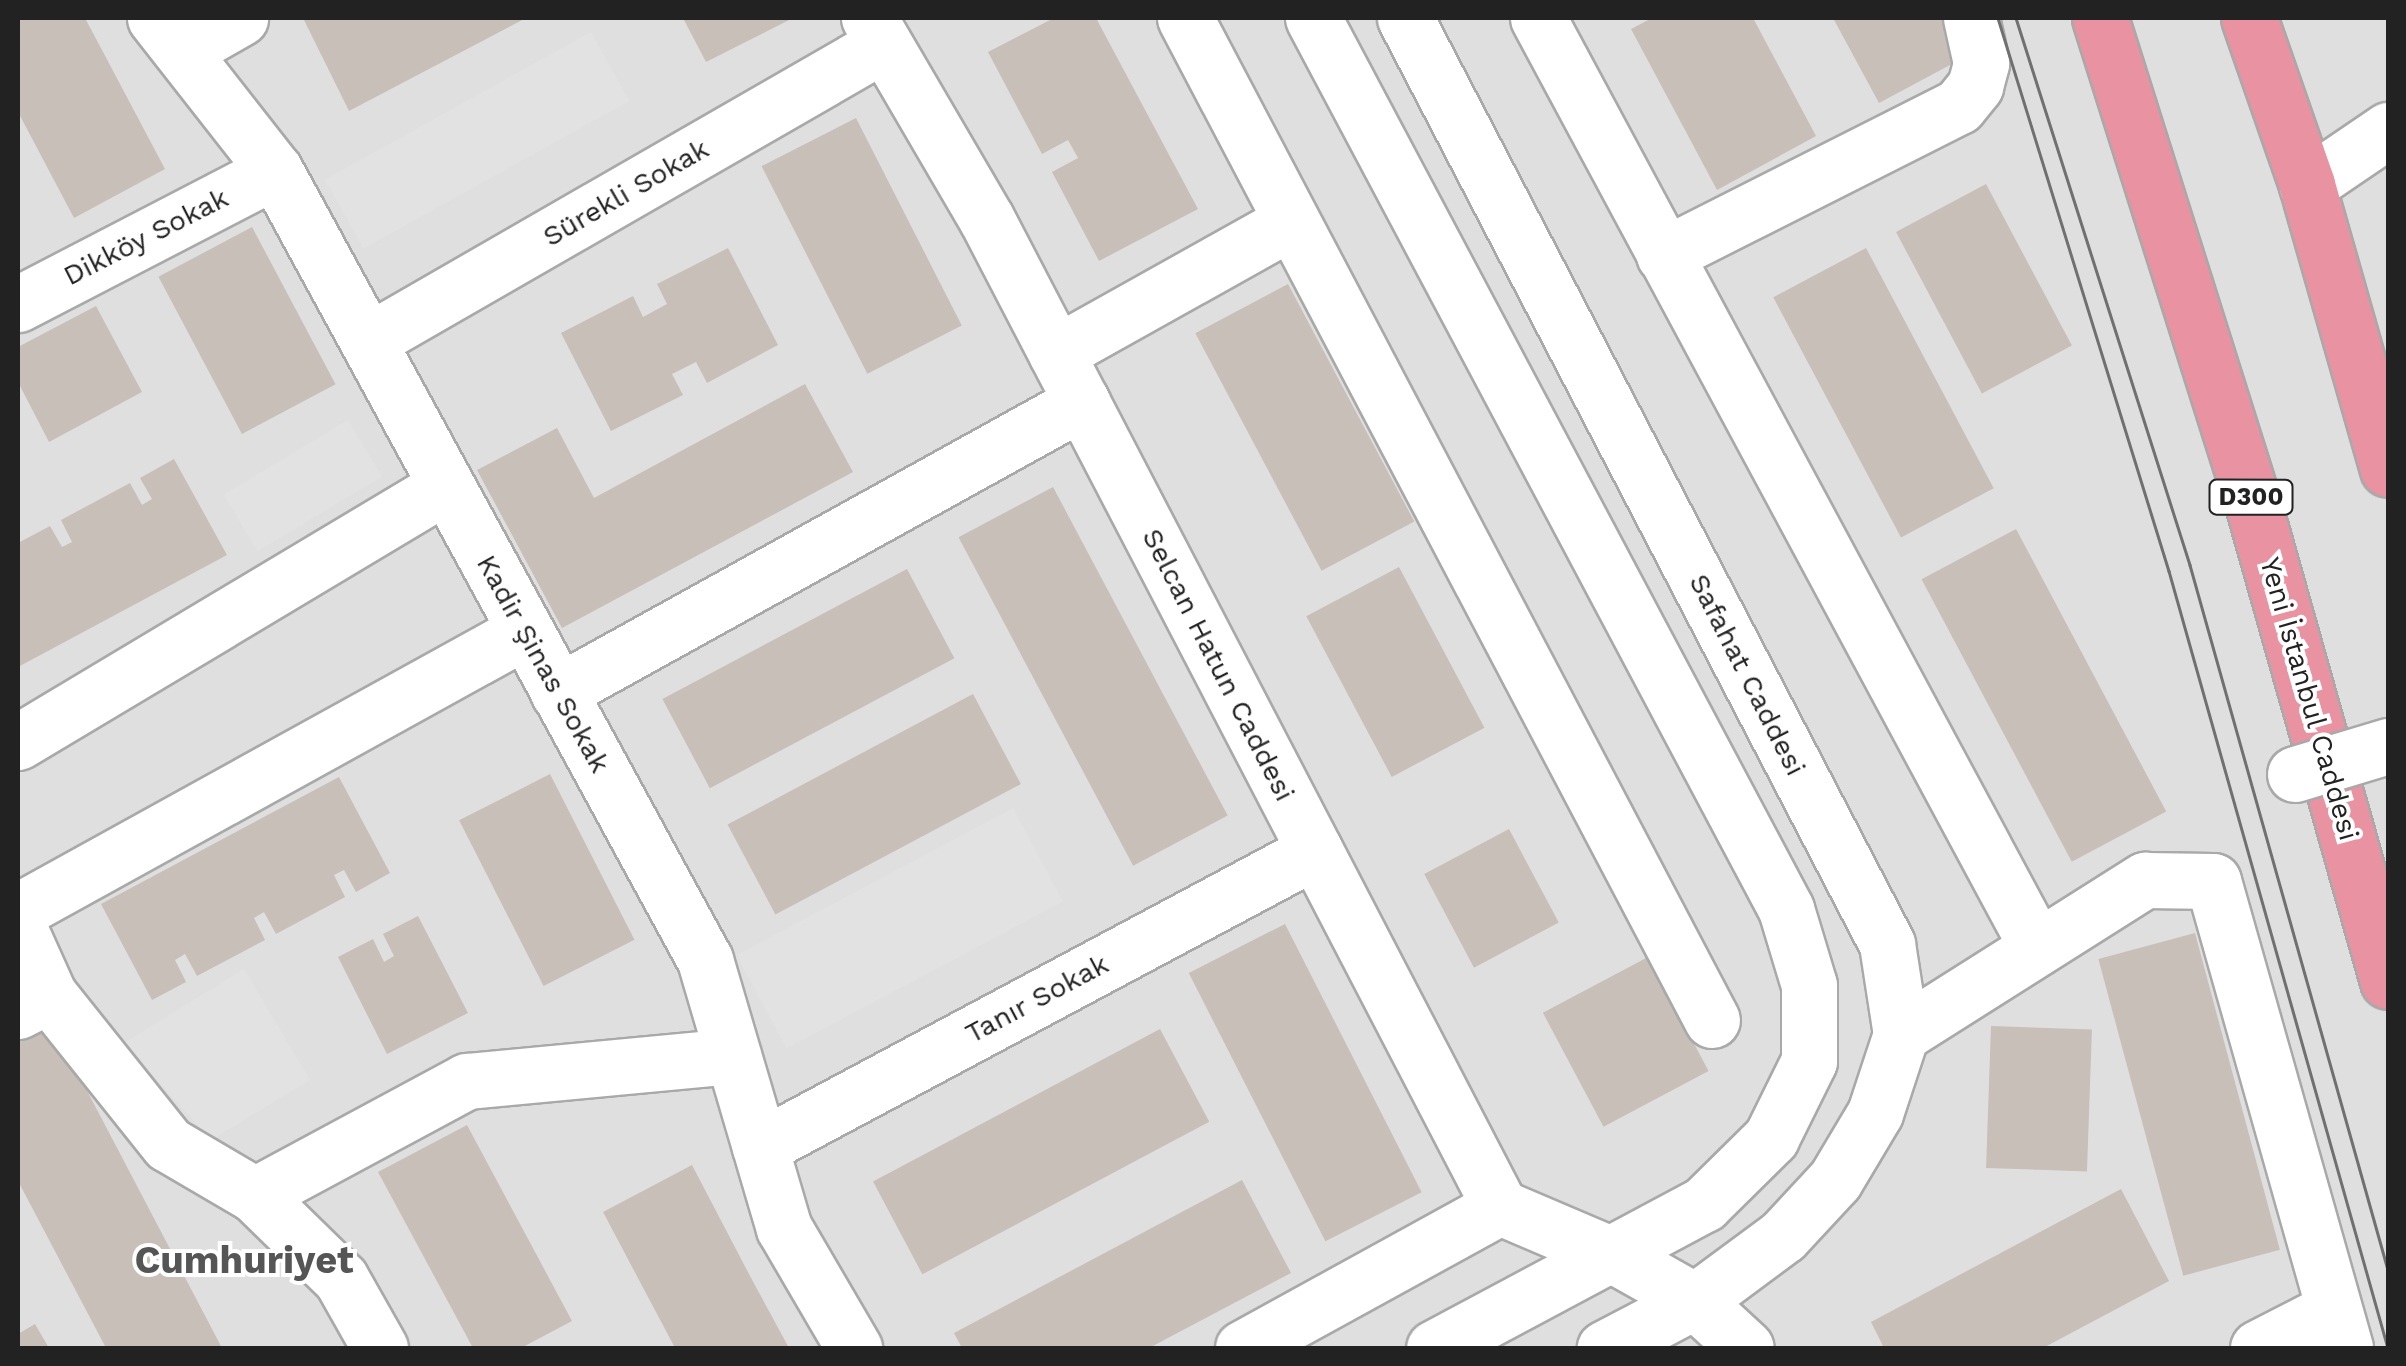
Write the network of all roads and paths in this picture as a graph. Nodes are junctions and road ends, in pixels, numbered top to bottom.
1 (240, 18) edge
2 (1185, 18) edge
3 (1313, 18) edge
4 (1405, 18) edge
5 (1538, 18) edge
6 (1971, 18) edge
7 (2100, 18) edge
8 (2249, 18) edge
9 (876, 31) edge
10 (168, 34) edge
11 (2388, 130) edge
12 (275, 171) junction
13 (2307, 185) junction
14 (1290, 222) junction
15 (1664, 255) junction
16 (18, 304) edge
17 (368, 342) junction
18 (1056, 354) junction
19 (1082, 402) junction
20 (2388, 469) edge
21 (446, 486) junction
22 (526, 630) junction
23 (558, 692) junction
24 (18, 742) edge
25 (2388, 746) edge
26 (2295, 774) dead end
27 (1315, 851) junction
28 (18, 911) edge
29 (18, 926) edge
30 (2037, 947) junction
31 (2388, 981) edge
32 (33, 1003) edge
33 (1712, 1020) dead end
34 (1901, 1034) junction
35 (732, 1056) junction
36 (760, 1146) junction
37 (255, 1195) junction
38 (1500, 1206) junction
39 (1615, 1256) junction
40 (1695, 1301) junction
41 (2339, 1329) edge
42 (369, 1345) edge
43 (1741, 1347) edge
44 (854, 1348) edge
45 (1243, 1348) edge
46 (1434, 1348) edge
47 (1604, 1348) edge
48 (2258, 1348) edge

1 - 10 street
2 - 14 street
3 - 39 street
4 - 34 street, Safahat Caddesi
5 - 15 street
6 - 15 street
7 - 31 highway, Yeni İstanbul Caddesi / D300
8 - 13 highway
9 - 17 street, Sürekli Sokak
9 - 18 street, Selcan Hatun Caddesi
10 - 12 street, Kadir Şinas Sokak
11 - 13 street
12 - 16 street, Dikköy Sokak
12 - 17 street, Kadir Şinas Sokak
13 - 20 highway
14 - 18 street
14 - 33 street
15 - 30 street
17 - 21 street, Kadir Şinas Sokak
18 - 19 street, Selcan Hatun Caddesi
19 - 23 street
19 - 27 street, Selcan Hatun Caddesi
21 - 22 street, Kadir Şinas Sokak
21 - 24 street
22 - 23 street, Kadir Şinas Sokak
22 - 28 street
23 - 35 street, Kadir Şinas Sokak
25 - 26 street, bridge
27 - 36 street, Tanır Sokak
27 - 38 street, Selcan Hatun Caddesi
29 - 32 street
30 - 34 street
30 - 41 street
32 - 37 street
34 - 40 street, Safahat Caddesi
35 - 36 street, Kadir Şinas Sokak
35 - 37 street
36 - 44 street, Kadir Şinas Sokak
37 - 42 street
38 - 39 street
38 - 45 street
39 - 40 street
39 - 46 street
40 - 43 street
40 - 47 street, Safahat Caddesi
41 - 48 street

